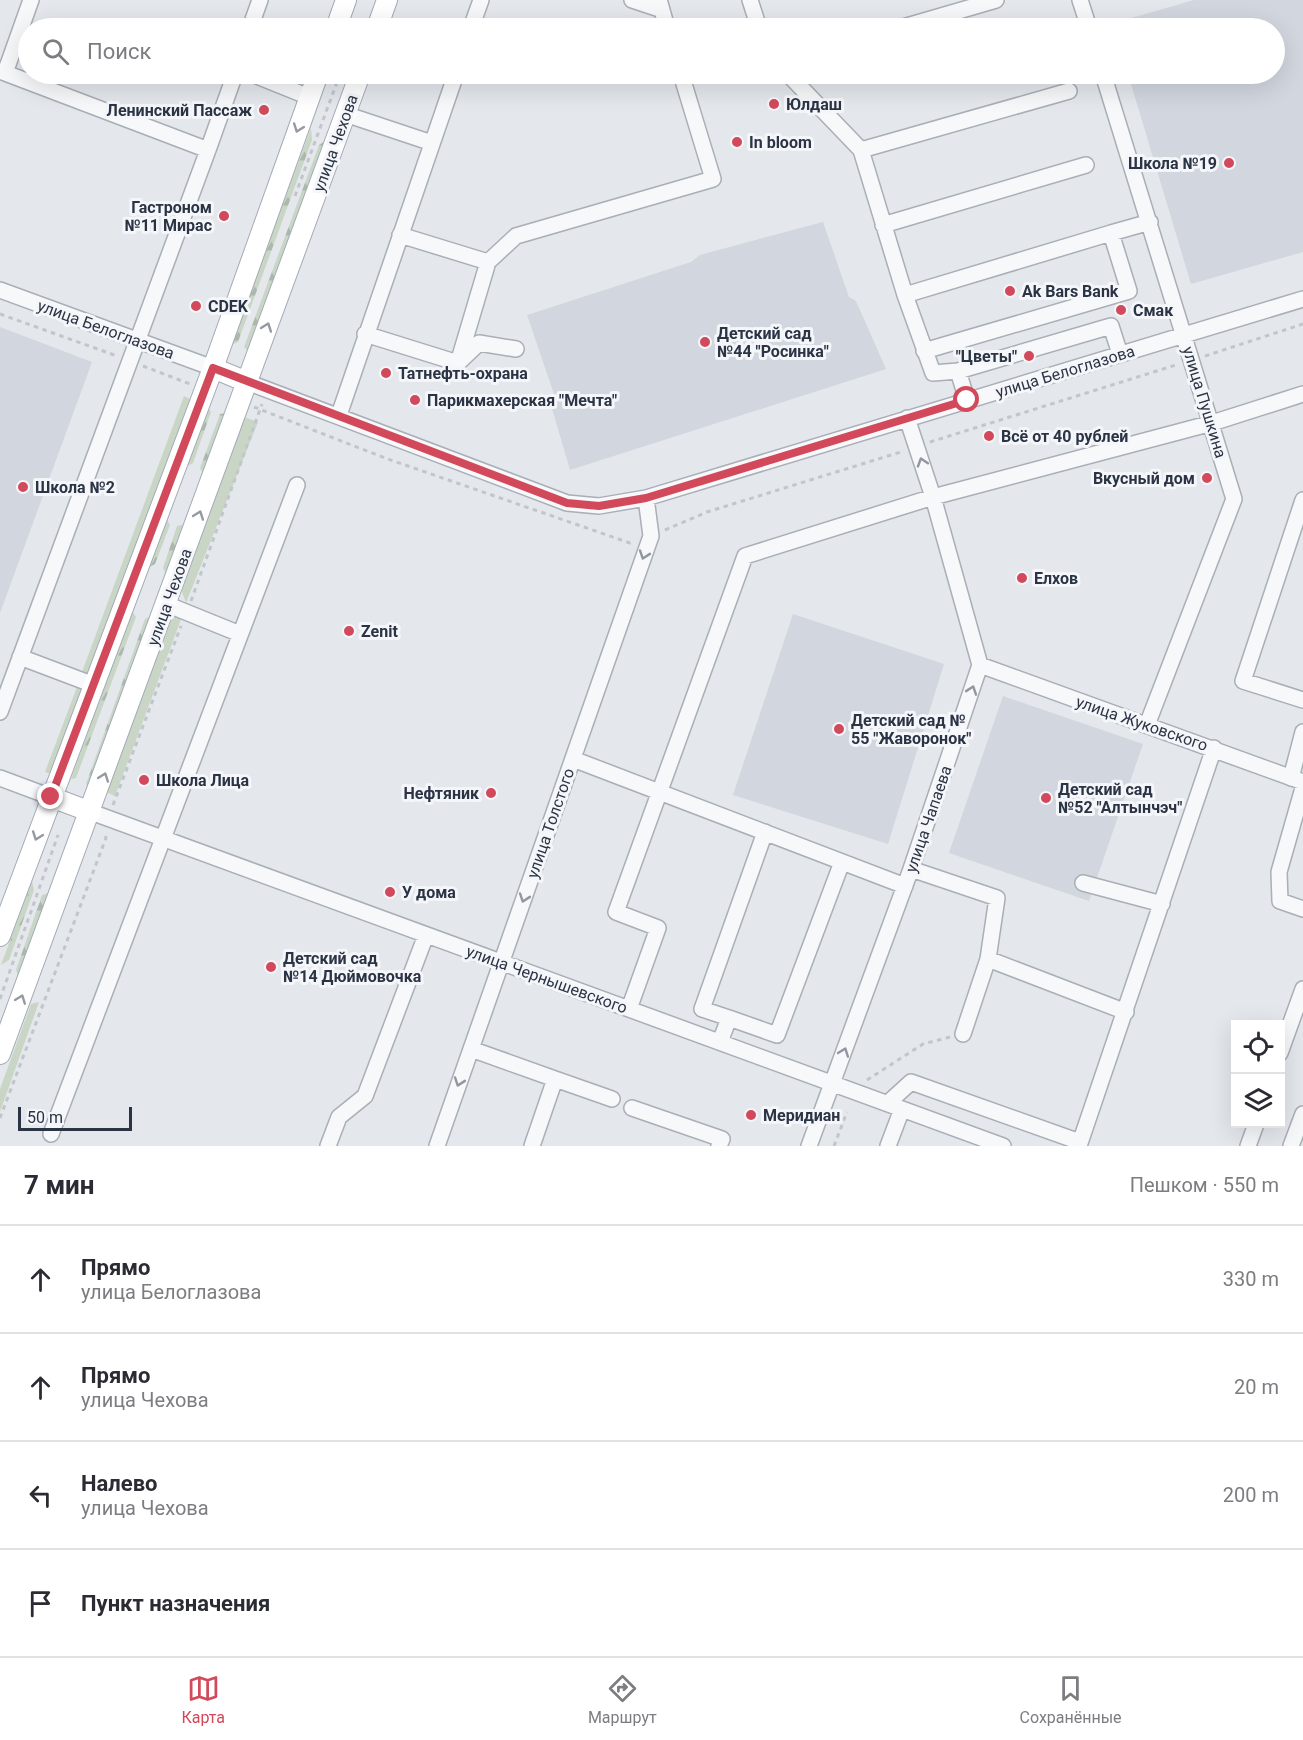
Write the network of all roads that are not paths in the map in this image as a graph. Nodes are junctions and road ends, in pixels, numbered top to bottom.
1 (31, 0) edge
2 (260, 0) edge
3 (346, 0) edge
4 (387, 0) edge
5 (481, 0) edge
6 (632, 0) edge
7 (750, 0) edge
8 (996, 0) edge
9 (1080, 0) edge
10 (661, 5) edge
11 (24, 18) edge
12 (254, 18) edge
13 (340, 18) edge
14 (381, 18) edge
15 (475, 18) edge
16 (756, 18) edge
17 (934, 18) edge
18 (1086, 18) edge
19 (18, 33) edge
20 (3, 72) edge
21 (18, 78) edge
22 (35, 84) edge
23 (231, 84) edge
24 (277, 84) edge
25 (314, 84) edge
26 (356, 84) edge
27 (453, 84) edge
28 (684, 84) edge
29 (798, 84) edge
30 (1106, 84) edge
31 (1068, 91) dead end
32 (309, 97) junction
33 (345, 114) junction
34 (432, 143) junction
35 (208, 150) junction
36 (861, 150) junction
37 (1086, 165) dead end
38 (1150, 222) junction
39 (883, 225) junction
40 (1111, 233) junction
41 (400, 235) junction
42 (488, 262) junction
43 (0, 290) edge
44 (905, 295) junction
45 (1303, 299) edge
46 (365, 334) junction
47 (1184, 335) junction
48 (138, 341) junction
49 (516, 349) dead end
50 (924, 351) junction
51 (1120, 354) junction
52 (458, 363) junction
53 (213, 368) junction
54 (958, 371) junction
55 (247, 382) junction
56 (1303, 394) edge
57 (967, 400) junction
58 (339, 415) junction
59 (907, 418) junction
60 (1212, 423) junction
61 (297, 485) dead end
62 (933, 496) junction
63 (646, 498) junction
64 (1303, 500) edge
65 (166, 604) junction
66 (240, 634) junction
67 (20, 657) junction
68 (980, 665) junction
69 (94, 685) junction
70 (1303, 700) edge
71 (0, 712) edge
72 (1147, 725) junction
73 (1303, 732) edge
74 (1214, 748) junction
75 (573, 759) junction
76 (0, 778) edge
77 (1297, 780) edge
78 (1303, 788) edge
79 (659, 792) junction
80 (51, 797) junction
81 (96, 820) junction
82 (765, 832) junction
83 (163, 838) junction
84 (842, 862) junction
85 (911, 869) junction
86 (1083, 883) dead end
87 (905, 886) junction
88 (1162, 904) junction
89 (1303, 909) edge
90 (426, 935) junction
91 (0, 936) edge
92 (988, 959) junction
93 (501, 962) junction
94 (1303, 989) edge
95 (629, 1009) junction
96 (1126, 1012) junction
97 (729, 1018) junction
98 (963, 1034) road end
99 (1285, 1041) edge
100 (720, 1042) junction
101 (471, 1049) junction
102 (0, 1054) edge
103 (555, 1078) junction
104 (832, 1083) junction
105 (612, 1099) dead end
106 (895, 1106) junction
107 (632, 1108) dead end
108 (1303, 1114) edge
109 (1255, 1128) edge
110 (51, 1134) dead end
111 (1080, 1144) edge
112 (328, 1146) edge
113 (437, 1146) edge
114 (532, 1146) edge
115 (719, 1146) edge
116 (809, 1146) edge
117 (888, 1146) edge
118 (1003, 1146) edge
119 (1248, 1146) edge
120 (1291, 1146) edge

1 - 11 street
2 - 12 street
3 - 13 main road
4 - 14 main road
5 - 15 street
6 - 10 street
7 - 16 street
8 - 17 street
9 - 18 street
19 - 20 street
20 - 21 street
22 - 35 street
23 - 35 street
24 - 32 street
25 - 32 main road
26 - 33 main road, улица Чехова
27 - 34 street
28 - 42 street
29 - 36 street
30 - 38 street, улица Пушкина
31 - 36 street
32 -> 53 main road
33 - 34 street
55 -> 33 main road, улица Чехова
34 - 41 street
35 - 48 street
36 - 39 street
37 - 39 street
38 - 40 street
38 - 47 street, улица Пушкина
39 - 44 street
40 - 44 street
40 - 50 street
41 - 42 street
41 - 46 street
42 - 52 street
43 - 48 street, улица Белоглазова
44 - 50 street
45 - 47 street, улица Белоглазова
46 - 52 street
46 - 58 street
47 - 51 street, улица Белоглазова
47 - 60 street, улица Пушкина
48 - 53 street, улица Белоглазова
48 - 67 street
49 - 52 street
50 - 54 street
51 - 54 street
51 - 57 street, улица Белоглазова
53 - 55 main road
53 - 69 main road
54 - 57 street
55 - 58 street, улица Белоглазова
65 -> 55 main road, улица Чехова
56 - 60 street
57 - 59 street, улица Белоглазова
58 - 63 street, улица Белоглазова
62 -> 59 street
59 - 63 street, улица Белоглазова
60 - 62 street
60 - 72 street, улица Пушкина
61 - 66 street
62 - 68 street
62 - 79 street
63 -> 75 street, улица Толстого
64 - 70 street
65 - 66 street
81 -> 65 main road, улица Чехова
66 - 83 street
67 - 69 street
67 - 71 street
68 - 72 street, улица Жуковского
85 -> 68 street, улица Чапаева
69 - 80 main road
72 - 74 street, улица Жуковского
73 - 77 street
74 - 77 street, улица Жуковского
74 - 88 street
75 - 79 street
75 -> 93 street, улица Толстого
76 - 80 street
78 - 89 street
79 - 82 street
79 - 95 street
80 - 81 main road
80 -> 91 main road
81 - 83 street, улица Чернышевского
102 -> 81 main road, улица Чехова
82 - 84 street
82 - 97 street
83 - 90 street, улица Чернышевского
83 - 110 street
84 - 87 street
84 - 97 street
85 - 87 street, улица Чапаева
85 - 92 street
86 - 88 street
104 -> 87 street, улица Чапаева
88 - 96 street
90 - 93 street, улица Чернышевского
90 - 112 street
92 - 96 street
92 - 98 street
93 - 95 street, улица Чернышевского
93 - 101 street, улица Толстого
94 - 99 street
95 - 100 street, улица Чернышевского
96 - 111 street
97 - 100 street
100 - 104 street, улица Чернышевского
101 - 103 street
101 -> 113 street, улица Толстого
103 - 105 street
103 - 114 street
104 - 106 street, улица Чернышевского
104 - 116 street, улица Чапаева
106 - 111 street
106 - 117 street
106 - 118 street, улица Чернышевского
107 - 115 street
108 - 120 street
109 - 119 street

